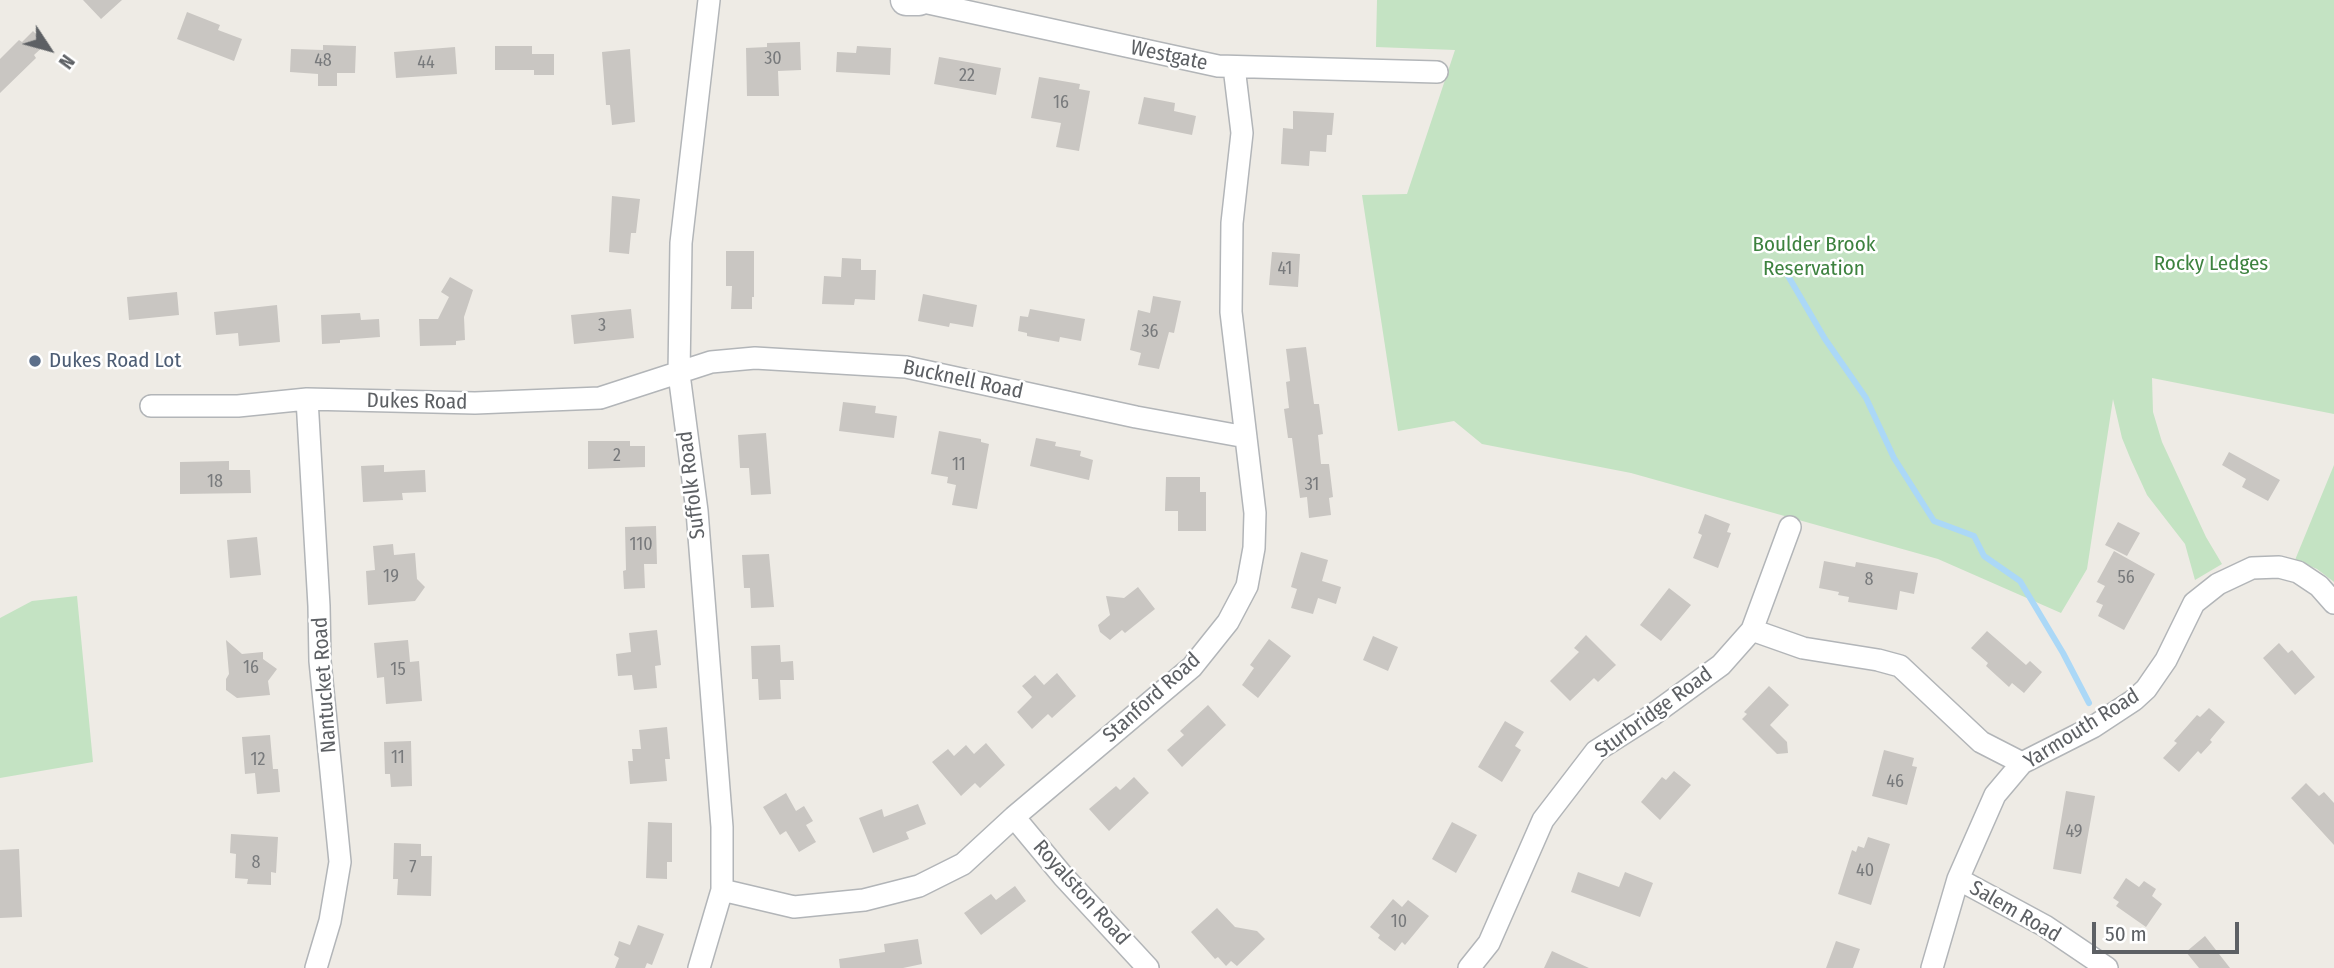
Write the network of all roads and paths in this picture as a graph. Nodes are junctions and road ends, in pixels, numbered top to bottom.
1 (709, 0) edge
2 (915, 0) edge
3 (1234, 67) junction
4 (1437, 72) dead end
5 (679, 374) junction
6 (307, 399) junction
7 (151, 406) dead end
8 (1245, 437) junction
9 (1790, 527) dead end
10 (2334, 603) edge
11 (1752, 630) junction
12 (2022, 763) junction
13 (1014, 817) junction
14 (1958, 879) junction
15 (722, 890) junction
16 (316, 968) edge
17 (699, 968) edge
18 (1148, 968) edge
19 (1469, 968) edge
20 (1932, 968) edge
21 (2107, 968) edge

1 - 5 street, Suffolk Road
2 - 3 street, Westgate
3 - 4 street, Westgate
3 - 8 street, Stanford Road
5 - 6 street, Dukes Road
5 - 8 street, Bucknell Road
5 - 15 street, Suffolk Road
6 - 7 street, Dukes Road
6 - 16 street, Nantucket Road
8 - 13 street, Stanford Road
9 - 11 street, Sturbridge Road
10 - 12 street, Yarmouth Road
11 - 12 street
11 - 19 street, Sturbridge Road
12 - 14 street, Yarmouth Road
13 - 15 street, Stanford Road
13 - 18 street, Royalston Road
14 - 20 street, Yarmouth Road
14 - 21 street, Salem Road
15 - 17 street, Suffolk Road

